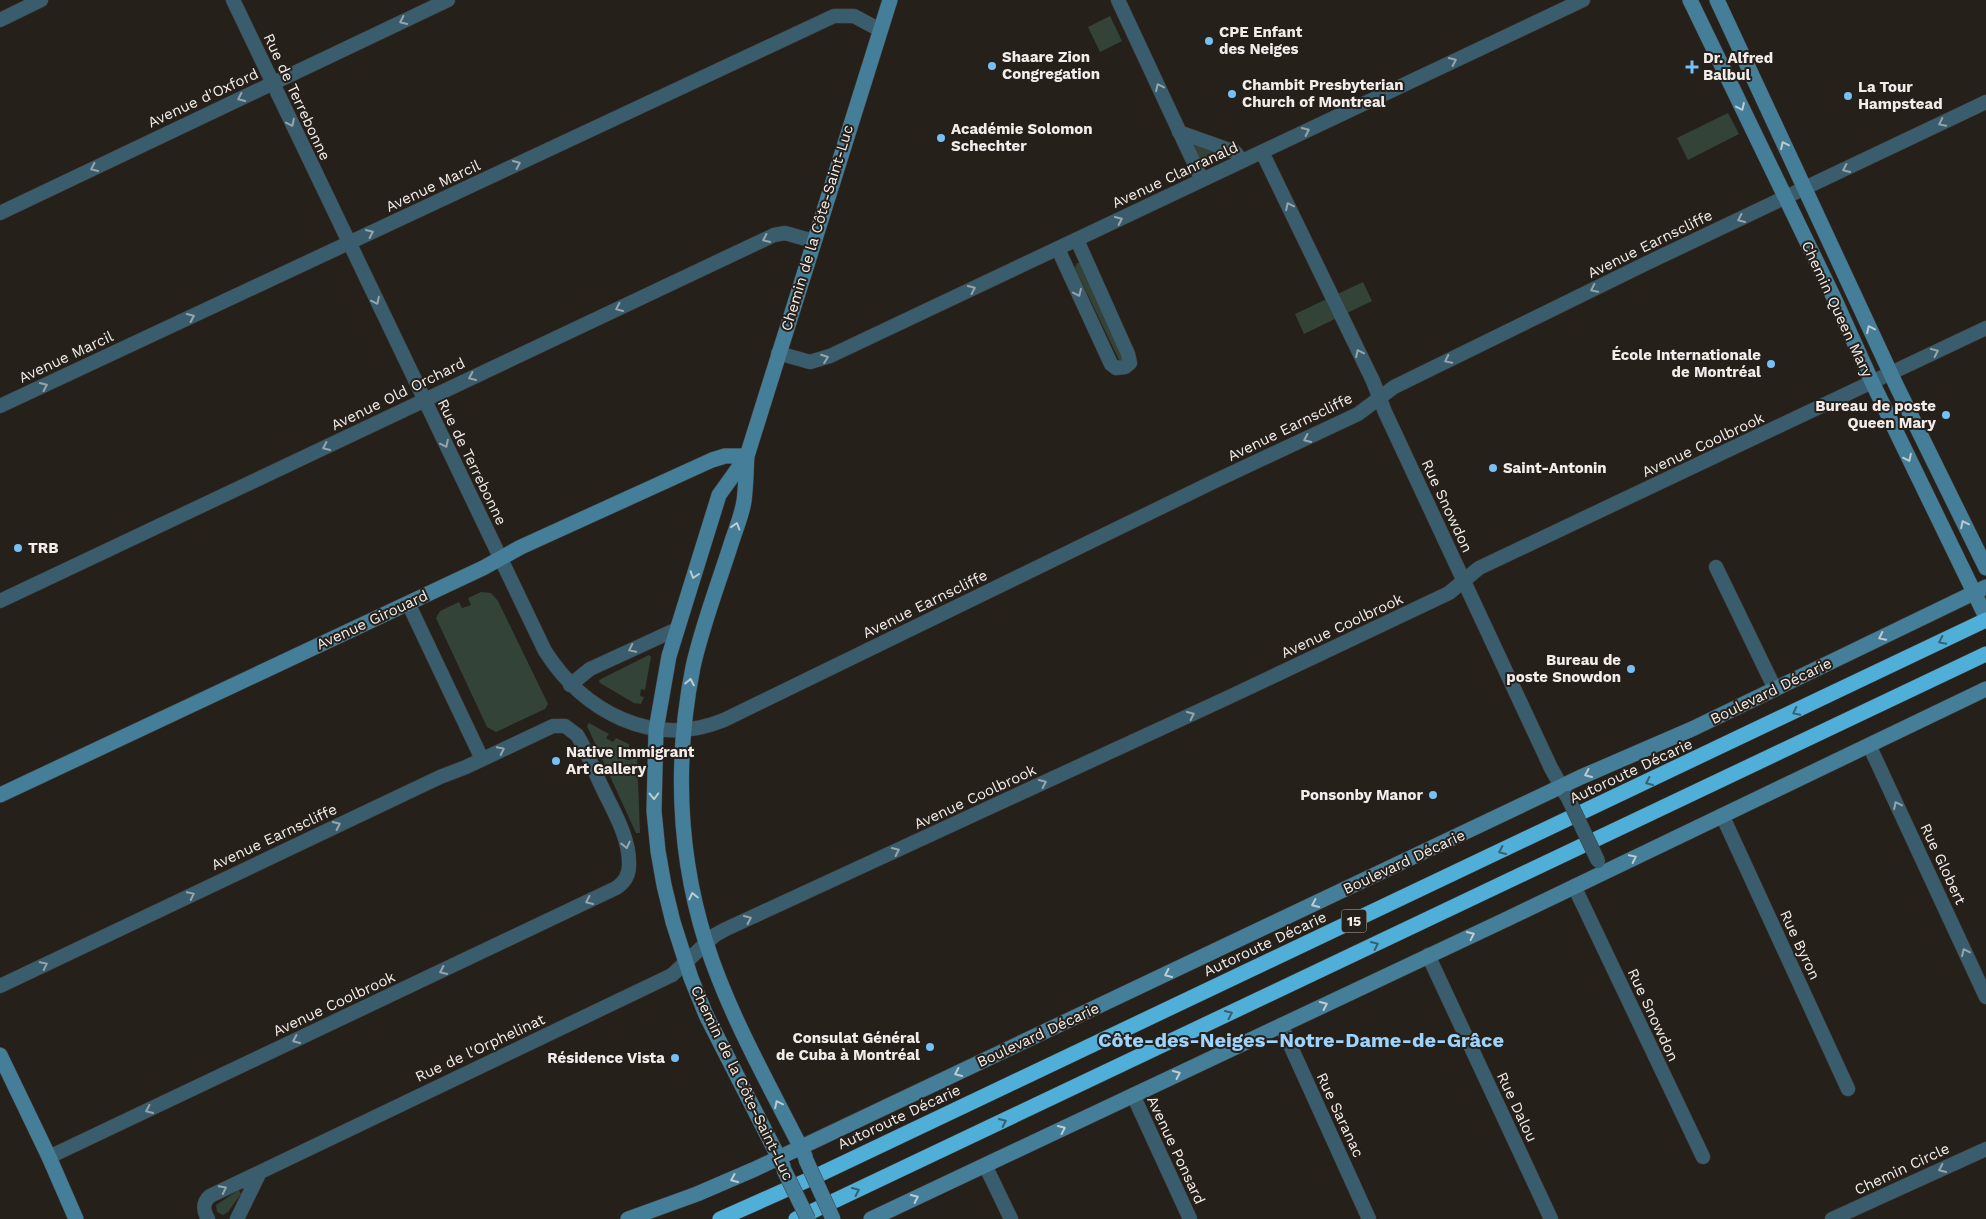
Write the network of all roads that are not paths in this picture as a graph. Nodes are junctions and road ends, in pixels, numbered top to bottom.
1 (41, 0) edge
2 (233, 0) edge
3 (448, 0) edge
4 (890, 0) edge
5 (1118, 0) edge
6 (1583, 0) edge
7 (1690, 0) edge
8 (1717, 0) edge
9 (0, 20) edge
10 (880, 30) junction
11 (273, 84) junction
12 (1986, 102) edge
13 (1179, 132) junction
14 (1262, 152) junction
15 (1242, 162) junction
16 (1202, 180) junction
17 (1805, 189) junction
18 (1785, 199) junction
19 (0, 213) edge
20 (1077, 240) junction
21 (813, 241) junction
22 (349, 243) junction
23 (1058, 248) junction
24 (1986, 328) edge
25 (778, 353) junction
26 (1891, 373) junction
27 (1872, 382) junction
28 (1378, 397) junction
29 (424, 400) junction
30 (0, 406) edge
31 (747, 456) junction
32 (500, 558) junction
33 (1716, 567) dead end
34 (1986, 568) edge
35 (1463, 581) junction
36 (1979, 594) edge
37 (0, 601) edge
38 (408, 603) junction
39 (1986, 619) edge
40 (677, 629) junction
41 (1986, 654) edge
42 (570, 684) junction
43 (1775, 689) junction
44 (1986, 689) edge
45 (656, 730) junction
46 (683, 730) junction
47 (1869, 745) junction
48 (482, 759) junction
49 (1564, 792) junction
50 (0, 794) edge
51 (1722, 816) junction
52 (1601, 867) junction
53 (628, 874) joint
54 (1574, 886) junction
55 (706, 943) junction
56 (1428, 955) junction
57 (686, 964) junction
58 (0, 986) edge
59 (1986, 997) edge
60 (1280, 1025) junction
61 (0, 1055) edge
62 (1848, 1089) dead end
63 (1133, 1095) junction
64 (1986, 1149) edge
65 (803, 1154) junction
66 (49, 1157) junction
67 (1703, 1157) dead end
68 (781, 1164) junction
69 (985, 1164) junction
70 (260, 1172) junction
71 (76, 1219) edge
72 (208, 1219) edge
73 (237, 1219) edge
74 (628, 1219) edge
75 (720, 1219) edge
76 (796, 1219) edge
77 (808, 1219) edge
78 (834, 1219) edge
79 (871, 1219) edge
80 (1011, 1219) edge
81 (1190, 1219) edge
82 (1369, 1219) edge
83 (1551, 1219) edge
84 (1832, 1219) edge

1 - 9 street
2 - 11 street, Rue de Terrebonne
3 -> 11 street, Avenue d'Oxford
4 - 10 main road, Chemin de la Côte-Saint-Luc
13 -> 5 street
14 -> 6 street, Avenue Clanranald
7 -> 18 main road, Chemin Queen Mary
17 -> 8 main road, Chemin Queen Mary
10 - 21 main road, Chemin de la Côte-Saint-Luc
22 -> 10 street, Avenue Marcil
11 -> 19 street, Avenue d'Oxford
11 -> 22 street, Rue de Terrebonne
12 -> 17 street, Avenue Earnscliffe
13 - 15 street
13 - 16 street
14 - 15 street, Avenue Clanranald
28 -> 14 street, Rue Snowdon
15 - 16 street, Avenue Clanranald
20 -> 16 street, Avenue Clanranald
17 - 18 street, Avenue Earnscliffe
26 -> 17 main road, Chemin Queen Mary
18 - 27 main road, Chemin Queen Mary
18 -> 28 street, Avenue Earnscliffe
20 - 23 street, Avenue Clanranald
23 -> 20 street
21 - 25 main road, Chemin de la Côte-Saint-Luc
21 -> 29 street, Avenue Old Orchard
22 -> 29 street, Rue de Terrebonne
30 -> 22 street, Avenue Marcil
25 -> 23 street, Avenue Clanranald
26 -> 24 street, Avenue Coolbrook
25 - 31 main road, Chemin de la Côte-Saint-Luc
26 - 27 street, Avenue Coolbrook
34 -> 26 main road, Chemin Queen Mary
27 - 35 street, Avenue Coolbrook
27 -> 36 main road, Chemin Queen Mary
28 - 35 street, Rue Snowdon
28 -> 46 street, Avenue Earnscliffe
29 -> 32 street, Rue de Terrebonne
29 -> 37 street, Avenue Old Orchard
31 - 32 main road, Avenue Girouard
31 -> 40 main road, Chemin de la Côte-Saint-Luc
46 -> 31 main road, Chemin de la Côte-Saint-Luc
32 - 38 main road, Avenue Girouard
32 - 42 street, Rue de Terrebonne
33 - 43 street
35 - 49 street, Rue Snowdon
55 -> 35 street, Avenue Coolbrook
36 - 39 main road, Chemin Queen Mary
36 -> 43 main road, Boulevard Décarie
38 - 48 street
38 - 50 main road, Avenue Girouard
39 -> 75 highway, Autoroute Décarie / 15
40 -> 42 street
40 - 45 main road, Chemin de la Côte-Saint-Luc
76 -> 41 highway, 15
42 - 45 street, Rue de Terrebonne
43 -> 49 main road, Boulevard Décarie
44 - 47 main road
45 - 46 street, Rue de Terrebonne
45 -> 57 main road, Chemin de la Côte-Saint-Luc
55 -> 46 main road, Chemin de la Côte-Saint-Luc
47 - 51 main road
59 -> 47 street, Rue Globert
48 -> 53 street, Avenue Earnscliffe
58 -> 48 street, Avenue Earnscliffe
49 - 52 street, Rue Snowdon, bridge
49 -> 65 main road, Boulevard Décarie
52 -> 51 main road
51 - 62 street, Rue Byron
52 - 54 main road
53 -> 66 street, Avenue Coolbrook
56 -> 54 main road
54 - 67 street, Rue Snowdon
55 - 57 street, Rue de l'Orphelinat
65 -> 55 main road, Chemin de la Côte-Saint-Luc
60 -> 56 main road
56 - 83 street, Rue Dalou
57 - 68 main road, Chemin de la Côte-Saint-Luc
57 - 70 street, Rue de l'Orphelinat
63 -> 60 main road
60 - 82 street, Rue Saranac
61 - 66 main road
69 -> 63 main road
63 - 81 street, Avenue Ponsard
64 -> 84 street, Chemin Circle
65 - 68 main road, Boulevard Décarie
65 - 78 main road, Chemin de la Côte-Saint-Luc, bridge
66 - 71 main road
68 -> 74 main road, Boulevard Décarie
68 - 77 main road, Chemin de la Côte-Saint-Luc, bridge
79 -> 69 main road
69 - 80 street
72 -> 70 street, Rue de l'Orphelinat
70 - 73 street

